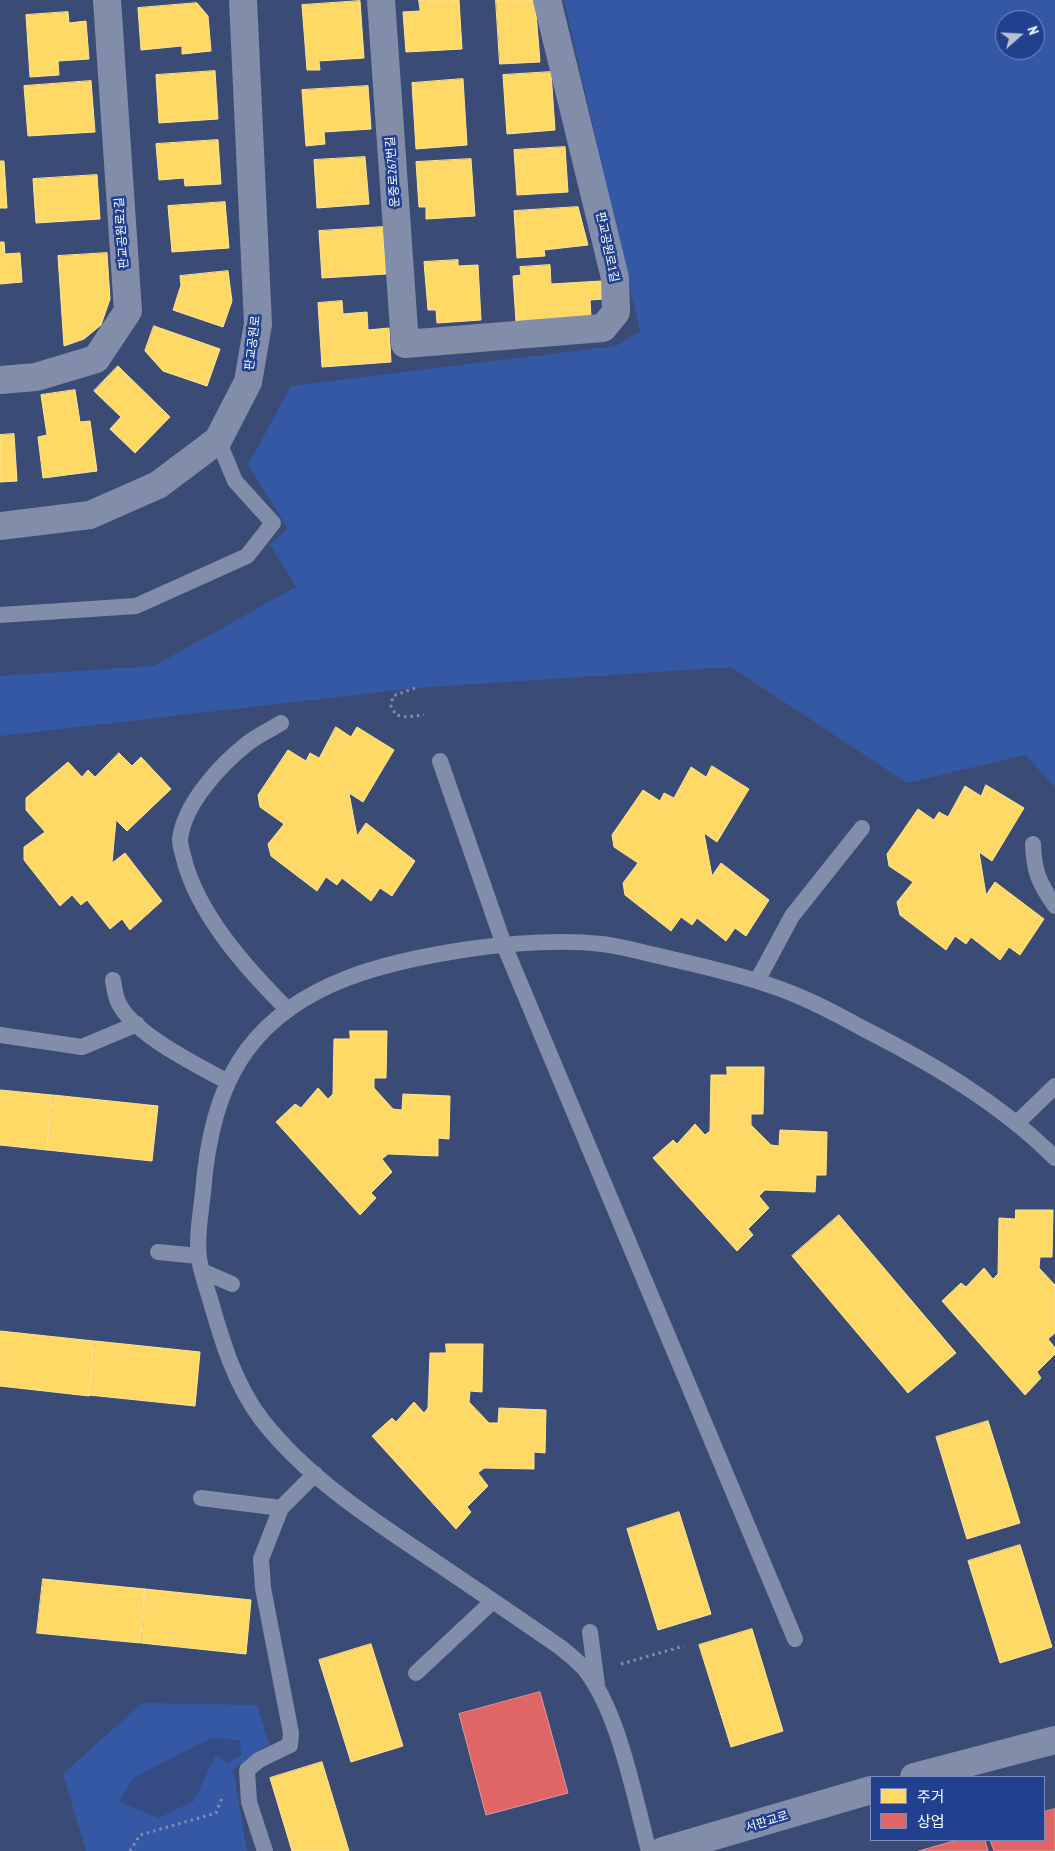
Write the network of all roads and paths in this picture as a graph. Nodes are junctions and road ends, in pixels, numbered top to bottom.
1 (106, 0) edge
2 (243, 0) edge
3 (381, 0) edge
4 (547, 0) edge
5 (405, 344) joint
6 (0, 380) edge
7 (218, 440) junction
8 (0, 526) edge
9 (0, 615) edge
10 (415, 688) dead end
11 (424, 715) dead end
12 (281, 723) dead end
13 (440, 761) dead end
14 (862, 828) dead end
15 (1032, 844) dead end
16 (1055, 906) edge
17 (504, 945) junction
18 (113, 980) dead end
19 (756, 981) junction
20 (288, 1010) junction
21 (137, 1024) junction
22 (0, 1035) edge
23 (228, 1082) junction
24 (1055, 1086) edge
25 (1017, 1123) junction
26 (1055, 1158) edge
27 (158, 1252) dead end
28 (200, 1264) junction
29 (232, 1284) dead end
30 (315, 1474) junction
31 (201, 1498) dead end
32 (281, 1508) junction
33 (493, 1601) junction
34 (590, 1632) dead end
35 (795, 1638) dead end
36 (684, 1646) dead end
37 (621, 1664) dead end
38 (416, 1673) dead end
39 (598, 1690) junction
40 (1055, 1740) edge
41 (918, 1776) edge
42 (226, 1786) dead end
43 (870, 1790) edge
44 (130, 1851) edge
45 (265, 1851) edge
46 (649, 1851) edge
47 (663, 1851) edge

1 - 6 street, 판교공원로2길
2 - 7 street, 판교공원로
3 - 5 street, 운중로267번길
4 - 5 street, 판교공원로1길
7 - 8 street, 판교공원로
7 - 9 lane
10 - 11 path
12 - 20 lane
13 - 17 lane
14 - 19 lane
15 - 16 lane
17 - 19 lane
17 - 20 lane
17 - 35 lane
18 - 21 lane
19 - 25 lane
20 - 23 lane
21 - 22 lane
21 - 23 lane
23 - 28 lane
24 - 25 lane
25 - 26 lane
27 - 28 lane
28 - 29 lane
28 - 30 lane
30 - 32 lane
30 - 33 lane
31 - 32 lane
32 - 45 lane
33 - 38 lane
33 - 39 lane
34 - 39 lane
36 - 37 path
39 - 46 lane
40 - 41 street
42 - 44 path
43 - 47 street, 서판교로

